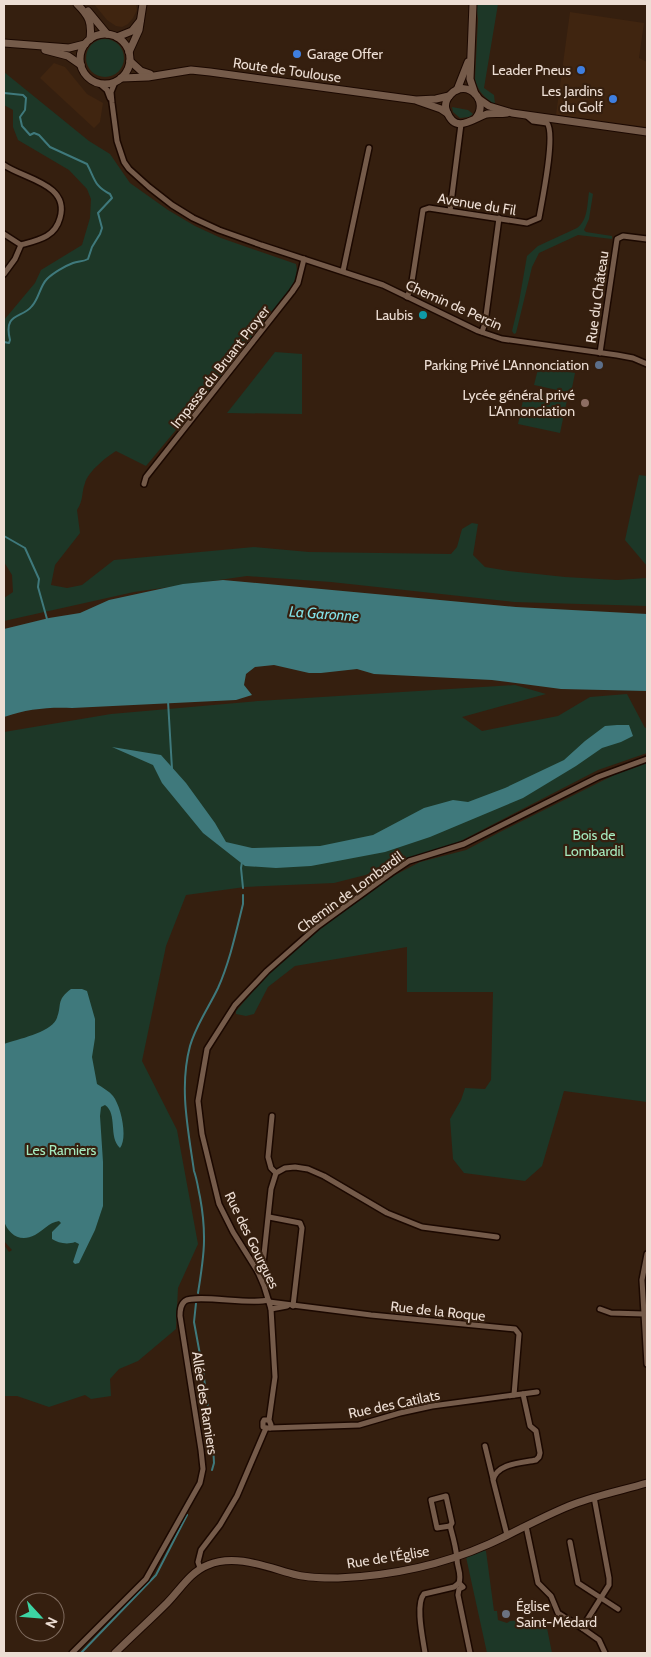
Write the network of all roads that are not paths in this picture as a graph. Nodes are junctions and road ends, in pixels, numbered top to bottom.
1 (77, 4) edge
2 (82, 4) edge
3 (143, 4) edge
4 (473, 4) edge
5 (141, 21) junction
6 (107, 34) junction
7 (117, 37) junction
8 (87, 42) junction
9 (4, 43) edge
10 (28, 46) junction
11 (129, 52) junction
12 (470, 56) junction
13 (130, 60) junction
14 (81, 65) junction
15 (156, 75) junction
16 (118, 80) junction
17 (99, 83) junction
18 (457, 90) junction
19 (449, 96) junction
20 (477, 96) junction
21 (416, 100) junction
22 (112, 103) junction
23 (447, 113) junction
24 (512, 113) junction
25 (526, 115) junction
26 (475, 119) junction
27 (462, 124) junction
28 (647, 132) edge
29 (369, 148) dead end
30 (4, 165) edge
31 (450, 211) junction
32 (500, 218) junction
33 (4, 234) edge
34 (647, 239) edge
35 (21, 245) junction
36 (304, 259) junction
37 (343, 271) junction
38 (4, 274) edge
39 (407, 297) junction
40 (482, 332) junction
41 (600, 353) junction
42 (647, 364) edge
43 (144, 484) dead end
44 (647, 758) edge
45 (226, 1017) joint
46 (272, 1116) dead end
47 (276, 1173) junction
48 (268, 1217) junction
49 (497, 1237) dead end
50 (647, 1254) edge
51 (258, 1272) junction
52 (266, 1294) junction
53 (253, 1300) junction
54 (269, 1301) junction
55 (293, 1306) junction
56 (271, 1309) junction
57 (600, 1309) dead end
58 (644, 1314) junction
59 (647, 1364) edge
60 (537, 1392) dead end
61 (523, 1394) junction
62 (514, 1396) junction
63 (269, 1425) junction
64 (485, 1446) dead end
65 (493, 1480) junction
66 (647, 1485) edge
67 (594, 1497) junction
68 (450, 1526) junction
69 (526, 1526) junction
70 (507, 1535) junction
71 (570, 1542) dead end
72 (457, 1556) junction
73 (200, 1568) junction
74 (459, 1583) junction
75 (601, 1598) junction
76 (618, 1609) dead end
77 (582, 1628) junction
78 (72, 1653) edge
79 (115, 1653) edge
80 (425, 1653) edge
81 (470, 1653) edge
82 (605, 1653) edge

1 - 8 main road
2 - 6 main road
3 - 5 main road
4 - 12 main road
5 - 7 main road
5 - 11 main road
6 - 7 main road
6 - 8 main road
7 - 11 main road
8 - 10 main road
8 - 14 main road
9 - 10 main road
10 - 14 main road
11 - 13 main road
12 - 18 main road
12 - 20 main road
13 - 15 main road
13 - 16 main road
14 - 17 main road
15 - 16 main road, Route de Toulouse
15 - 21 main road, Route de Toulouse
16 - 17 main road
16 - 22 street, Chemin de Percin
17 - 22 street, Chemin de Percin
18 - 19 main road
18 - 20 main road
19 - 21 main road, Route de Toulouse
19 - 23 main road
20 - 24 main road
20 - 26 main road
21 - 23 main road, Route de Toulouse
22 - 36 street, Chemin de Percin
23 - 27 main road
24 - 25 main road
24 - 26 main road
25 - 28 main road
25 - 32 street, Avenue du Fil
26 - 27 main road
27 - 31 street
29 - 37 street
30 - 35 street
31 - 32 street, Avenue du Fil
31 - 39 street, Avenue du Fil
32 - 40 street
33 - 35 street
34 - 41 street, Rue du Château
35 - 38 street
36 - 37 street, Chemin de Percin
36 - 43 street, Impasse du Bruant Proyer
37 - 39 street, Chemin de Percin
39 - 40 street, Chemin de Percin
40 - 41 street, Chemin de Percin
41 - 42 street, Chemin de Percin
44 - 45 street, Chemin de Lombardil
45 - 51 street, Rue des Gourgues
46 - 47 street
47 - 48 street
47 - 49 street
48 - 51 street
48 - 55 street
50 - 58 street
51 - 52 street, Rue des Gourgues
52 - 53 street, Allée des Ramiers
52 - 54 street, Rue des Gourgues
53 - 54 street, Allée des Ramiers
53 - 78 street, Allée des Ramiers
54 - 55 street, Rue de la Roque
54 - 56 street, Rue des Gourgues
55 - 56 street, Rue de la Roque
55 - 62 street, Rue de la Roque
56 - 63 street, Rue des Gourgues
57 - 58 street
58 - 59 street
60 - 61 street, Rue des Catilats
61 - 62 street, Rue des Catilats
61 - 65 street
62 - 63 street, Rue des Catilats
63 - 73 street, Rue des Gourgues
64 - 65 street
65 - 70 street
66 - 67 main road, Rue de l'Église
67 - 69 main road, Rue de l'Église
67 - 75 street
68 - 68 street
68 - 72 street
69 - 70 main road, Rue de l'Église
69 - 77 street
70 - 72 main road, Rue de l'Église
71 - 75 street
72 - 73 main road, Rue de l'Église
72 - 74 street
73 - 79 main road
74 - 80 street
74 - 81 street
75 - 76 street
75 - 77 street
77 - 82 street

